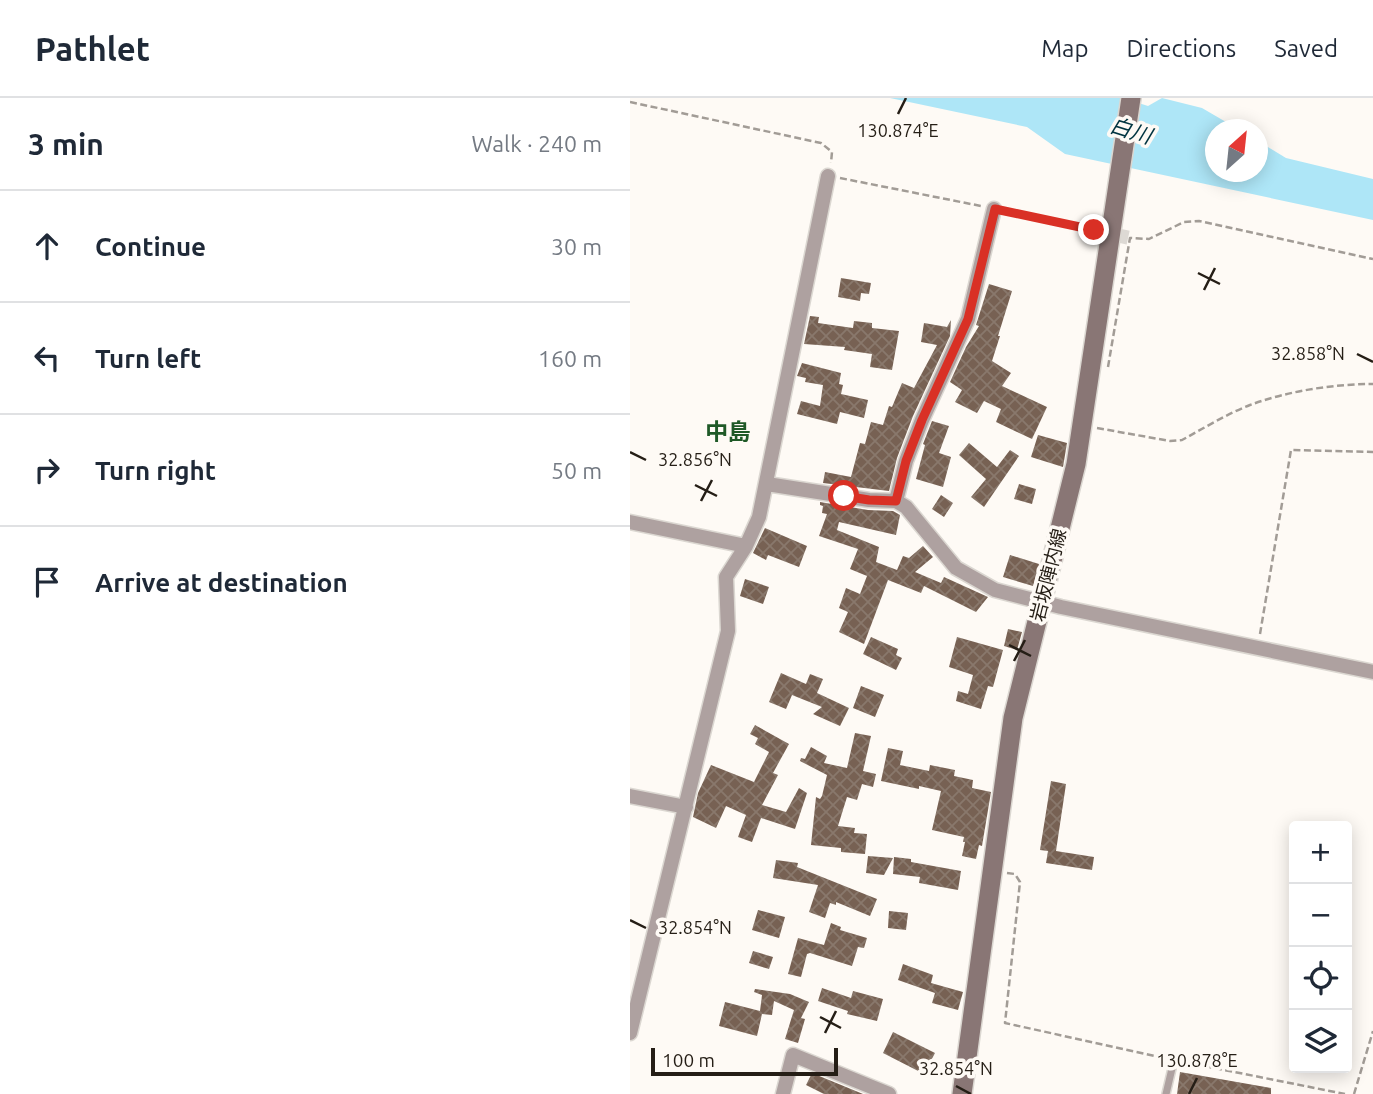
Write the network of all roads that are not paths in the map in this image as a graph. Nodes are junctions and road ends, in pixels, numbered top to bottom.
1 (1131, 98) edge
2 (828, 176) road end
3 (995, 209) road end
4 (767, 484) junction
5 (896, 501) junction
6 (630, 522) edge
7 (747, 545) junction
8 (1041, 601) junction
9 (1373, 673) edge
10 (630, 796) edge
11 (686, 807) junction
12 (630, 1033) edge
13 (1174, 1060) road end
14 (783, 1094) edge
15 (889, 1094) edge
16 (961, 1094) edge
17 (1167, 1094) edge

1 - 8 main road, 岩坂陣内線
2 - 4 street
3 - 5 street
4 - 5 street
4 - 7 street
5 - 8 street
6 - 7 street
7 - 11 street
8 - 9 street
8 - 16 main road, 岩坂陣内線
10 - 11 street
11 - 12 street
13 - 17 lane
14 - 15 street

